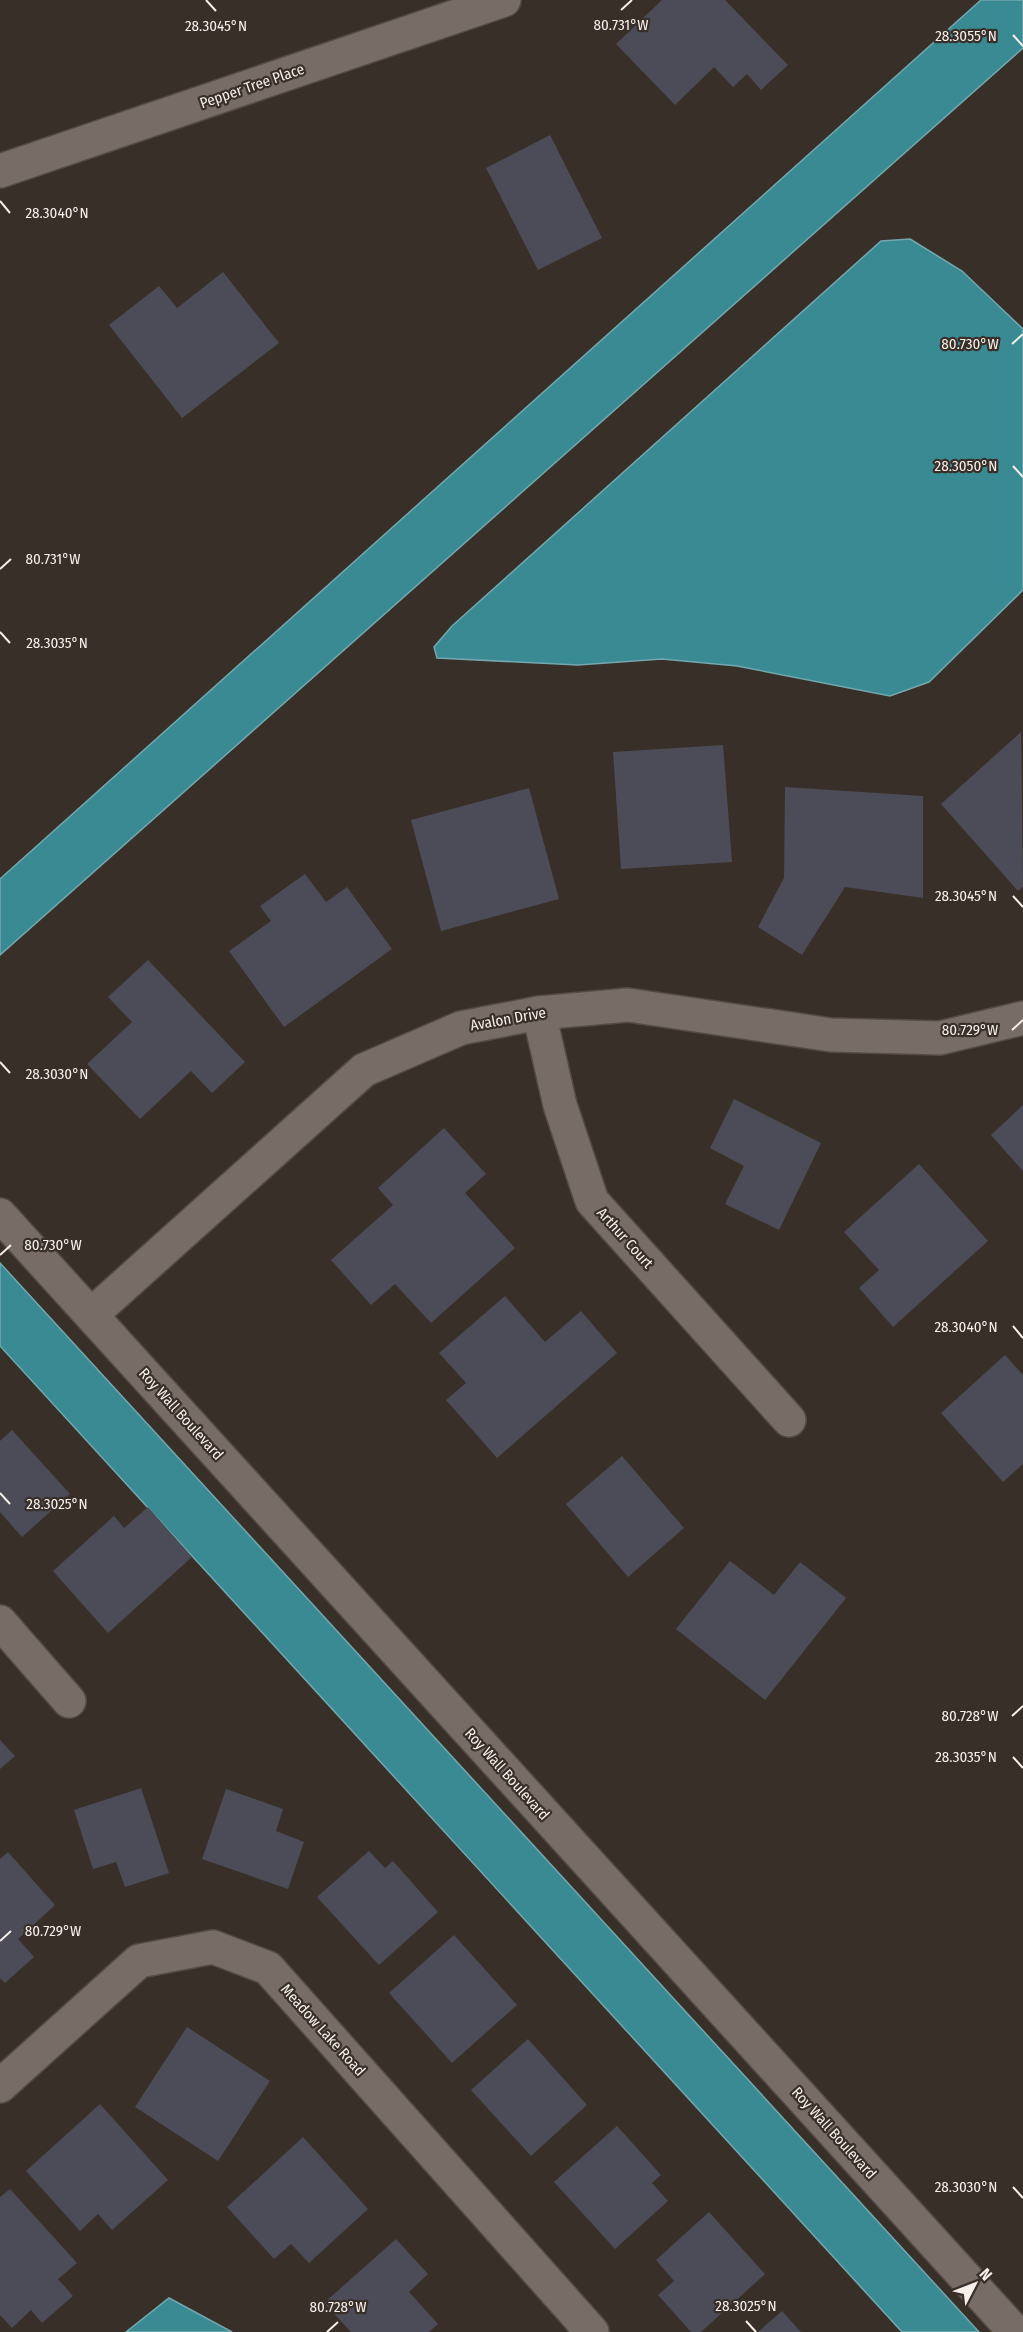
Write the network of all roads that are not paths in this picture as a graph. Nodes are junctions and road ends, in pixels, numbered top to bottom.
1 (504, 0) edge
2 (0, 171) edge
3 (539, 1013) junction
4 (1023, 1018) edge
5 (0, 1215) edge
6 (91, 1315) junction
7 (789, 1420) dead end
8 (0, 1622) edge
9 (69, 1701) dead end
10 (0, 2086) edge
11 (592, 2332) edge
12 (1015, 2332) edge

1 - 2 street, Pepper Tree Place
3 - 4 street, Avalon Drive
3 - 6 street, Avalon Drive
3 - 7 street, Arthur Court
5 - 6 street, Roy Wall Boulevard
6 - 12 street, Roy Wall Boulevard
8 - 9 street
10 - 11 street, Meadow Lake Road

